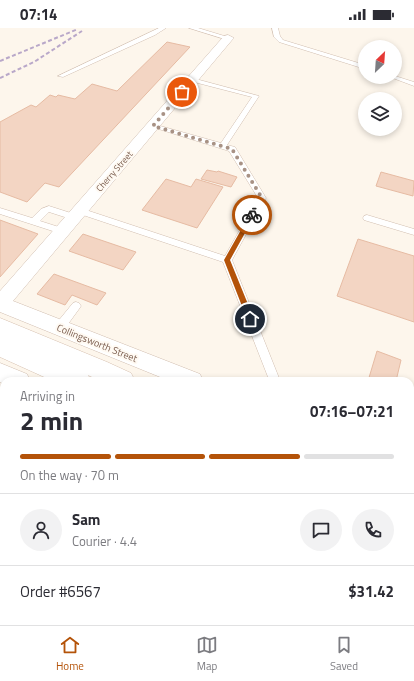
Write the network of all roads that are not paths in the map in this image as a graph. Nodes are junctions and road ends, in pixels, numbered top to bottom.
1 (163, 28) edge
2 (192, 28) edge
3 (275, 28) edge
4 (207, 30) edge
5 (228, 38) joint
6 (358, 65) edge
7 (61, 76) dead end
8 (192, 80) junction
9 (402, 80) edge
10 (414, 84) edge
11 (153, 126) junction
12 (223, 146) junction
13 (0, 211) edge
14 (77, 214) junction
15 (367, 218) dead end
16 (34, 222) junction
17 (62, 231) junction
18 (414, 232) edge
19 (227, 260) junction
20 (0, 304) edge
21 (76, 306) dead end
22 (0, 327) edge
23 (59, 328) junction
24 (0, 347) edge
25 (0, 372) edge
26 (11, 377) edge
27 (70, 377) edge
28 (115, 377) edge
29 (184, 377) edge
30 (274, 377) edge

1 - 7 lane
2 - 4 lane
3 - 6 lane
4 - 5 lane
5 - 8 street, Cherry Street
8 - 11 street, Cherry Street
8 - 12 lane
9 - 10 lane
11 - 12 lane
11 - 14 street, Cherry Street
12 - 19 lane
13 - 16 lane
14 - 16 lane
14 - 17 street, Cherry Street
14 - 19 lane
15 - 18 lane
16 - 17 lane
17 - 20 street, Cherry Street
19 - 30 lane
20 - 23 street, Collingsworth Street
21 - 23 lane
22 - 28 main road
23 - 29 street, Collingsworth Street
24 - 27 main road
25 - 26 street

